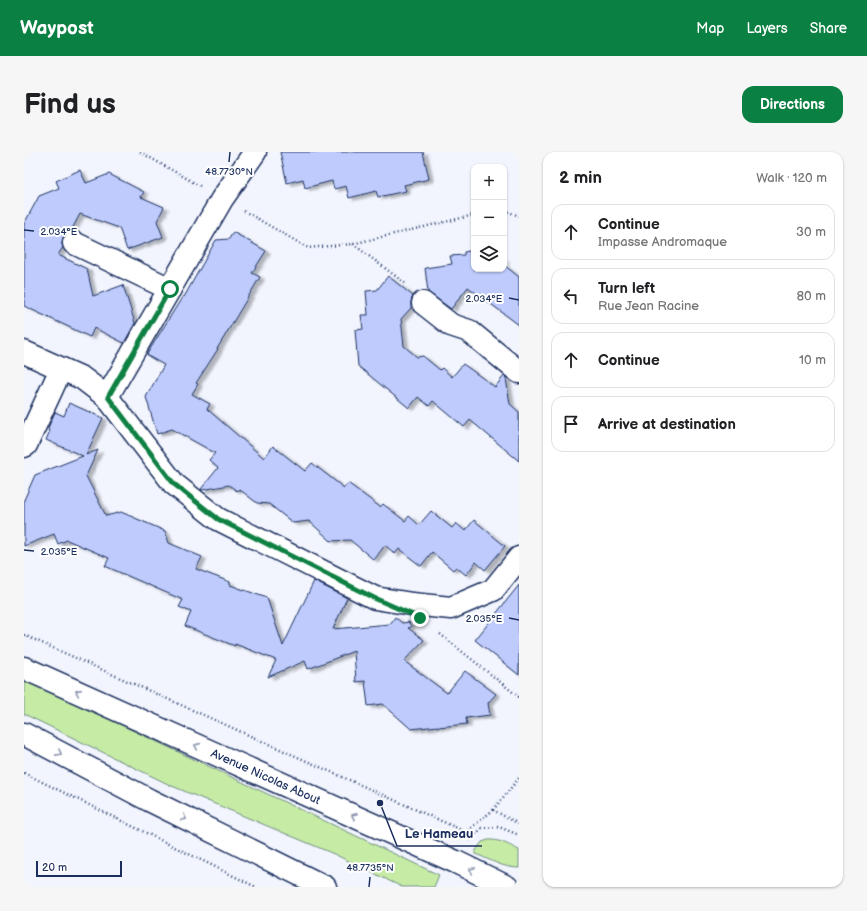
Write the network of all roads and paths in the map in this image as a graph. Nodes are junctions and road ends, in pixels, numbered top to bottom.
1 (140, 152) edge
2 (255, 152) edge
3 (222, 199) junction
4 (507, 211) edge
5 (471, 216) edge
6 (519, 216) edge
7 (74, 243) dead end
8 (352, 244) junction
9 (170, 289) junction
10 (423, 303) joint
11 (24, 352) edge
12 (61, 369) junction
13 (519, 372) edge
14 (108, 397) junction
15 (24, 446) edge
16 (519, 558) edge
17 (439, 633) dead end
18 (24, 635) edge
19 (24, 668) edge
20 (519, 697) edge
21 (24, 734) edge
22 (24, 773) edge
23 (519, 778) edge
24 (493, 810) junction
25 (519, 824) edge
26 (466, 832) junction
27 (519, 836) edge
28 (456, 862) junction
29 (256, 887) edge
30 (324, 887) edge
31 (507, 887) edge

1 - 3 path
2 - 3 street
3 - 8 path
3 - 9 street
4 - 6 path
5 - 8 path
7 - 9 street
8 - 10 path
9 - 14 street
10 - 13 street
11 - 12 street
12 - 14 street
12 - 15 street
14 - 16 street
17 - 20 path
18 - 26 path
28 -> 19 street, Avenue Nicolas About
21 -> 30 street
22 - 29 path
23 - 24 path
24 - 25 path
24 - 26 path
26 - 28 path
27 - 28 path
31 -> 28 street, Avenue Nicolas About

